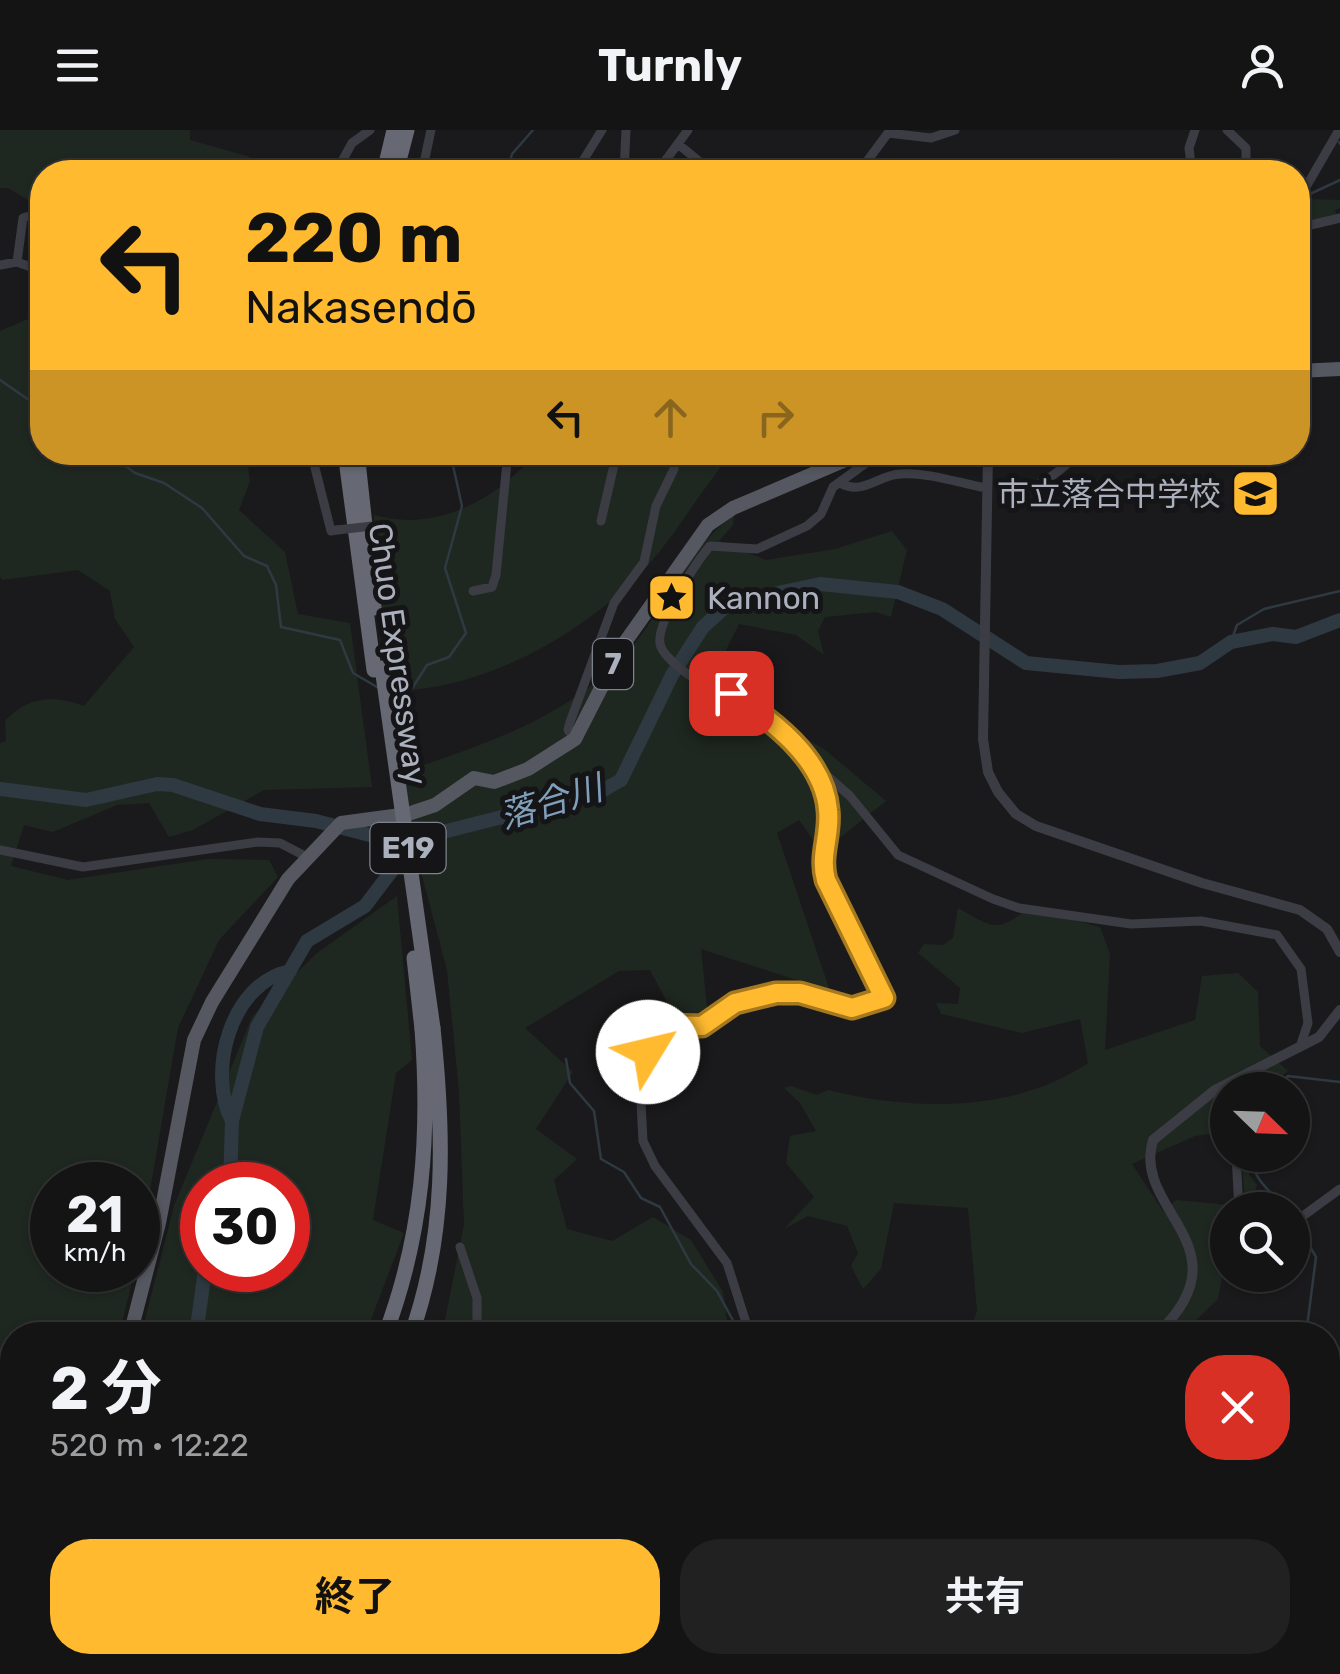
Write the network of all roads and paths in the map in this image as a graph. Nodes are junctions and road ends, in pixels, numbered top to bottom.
1 (370, 130) edge
2 (394, 130) edge
3 (407, 130) edge
4 (431, 130) edge
5 (602, 130) edge
6 (626, 130) edge
7 (688, 130) edge
8 (955, 130) edge
9 (1195, 130) edge
10 (1227, 130) edge
11 (1338, 130) edge
12 (888, 132) edge
13 (678, 144) junction
14 (342, 160) edge
15 (387, 160) edge
16 (399, 160) edge
17 (425, 160) edge
18 (583, 160) edge
19 (625, 160) edge
20 (667, 160) edge
21 (697, 160) edge
22 (868, 160) edge
23 (1190, 160) edge
24 (1246, 160) edge
25 (1310, 177) edge
26 (30, 216) edge
27 (1340, 218) edge
28 (1310, 225) edge
29 (17, 262) junction
30 (0, 265) edge
31 (30, 267) edge
32 (1340, 369) edge
33 (1310, 373) edge
34 (314, 465) edge
35 (347, 465) edge
36 (359, 465) edge
37 (507, 465) edge
38 (614, 465) edge
39 (674, 465) edge
40 (834, 465) edge
41 (864, 465) edge
42 (988, 465) edge
43 (1066, 465) edge
44 (840, 483) junction
45 (981, 487) dead end
46 (1000, 488) dead end
47 (601, 520) dead end
48 (381, 525) dead end
49 (473, 591) dead end
50 (378, 669) junction
51 (574, 739) junction
52 (806, 759) junction
53 (0, 850) edge
54 (307, 857) junction
55 (1340, 952) edge
56 (1340, 1010) edge
57 (428, 1028) junction
58 (1300, 1047) junction
59 (1249, 1072) edge
60 (1210, 1096) edge
61 (1340, 1189) edge
62 (1310, 1212) edge
63 (460, 1247) dead end
64 (133, 1322) edge
65 (389, 1322) edge
66 (415, 1322) edge
67 (477, 1322) edge
68 (746, 1322) edge
69 (1168, 1322) edge

1 - 14 street
2 - 15 highway
3 - 16 highway
4 - 17 street
5 - 18 street
6 - 19 street
7 - 13 street
8 - 12 street
9 - 23 street
10 - 24 street
11 - 25 street
12 - 22 street
13 - 20 street
13 - 21 street
26 - 29 street
27 - 28 street
29 - 30 street
29 - 31 street
32 - 33 main road
34 - 48 street, bridge
35 - 50 highway, Chuo Expressway / E19
36 - 50 highway, Chuo Expressway / E19
37 - 49 street
38 - 47 street
39 - 51 street
40 - 51 main road, 7
41 - 44 street
42 - 55 street
43 - 46 street
44 - 45 street
44 - 52 street
50 - 57 highway, Chuo Expressway / E19, bridge
51 - 54 main road, 7
52 - 58 street
52 - 68 street
53 - 54 street
54 - 64 main road, 7
56 - 58 street
57 - 65 highway, Chuo Expressway / E19
57 - 66 highway, Chuo Expressway / E19
58 - 59 street
60 - 69 street
61 - 62 street
63 - 67 street

